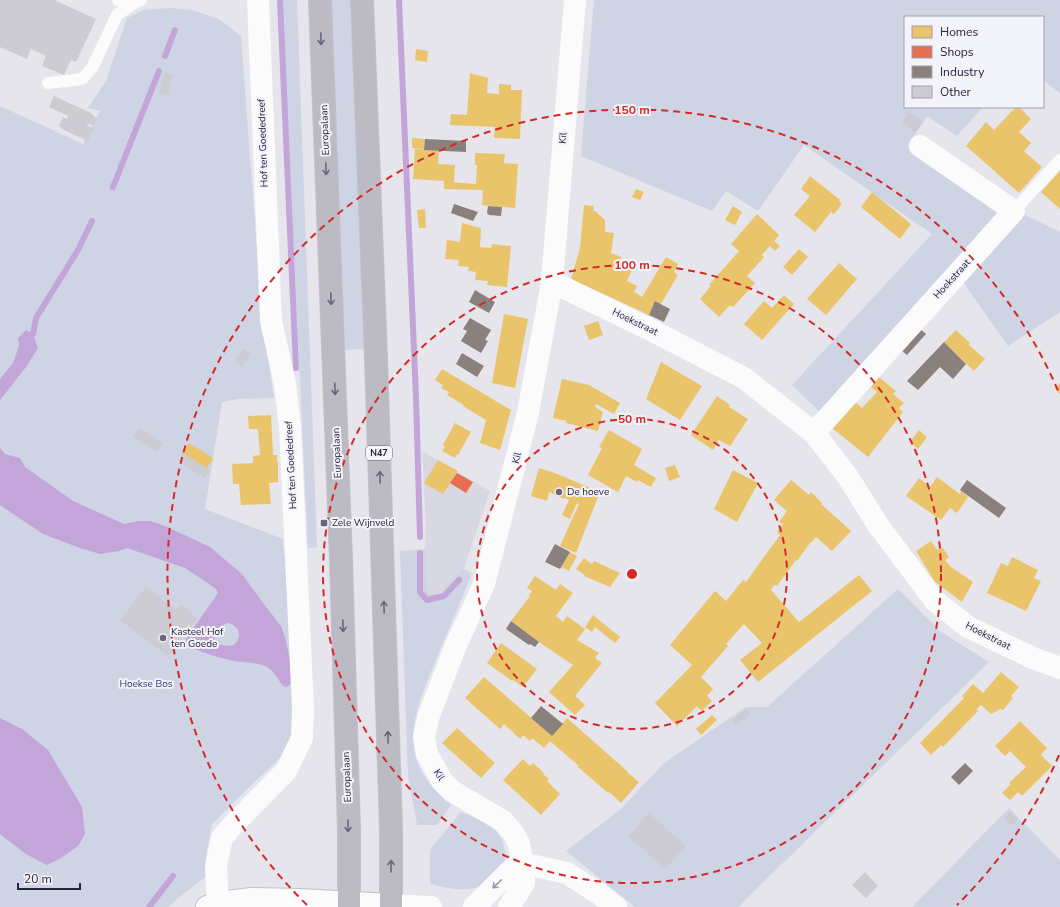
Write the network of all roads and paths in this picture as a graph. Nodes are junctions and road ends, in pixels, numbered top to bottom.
1 (118, 0) edge
2 (258, 0) edge
3 (320, 0) edge
4 (362, 0) edge
5 (575, 0) edge
6 (138, 1) edge
7 (48, 83) dead end
8 (920, 146) dead end
9 (1060, 160) edge
10 (1014, 211) junction
11 (552, 282) junction
12 (814, 433) junction
13 (1060, 668) edge
14 (521, 863) junction
15 (349, 905) edge
16 (216, 906) edge
17 (391, 906) edge
18 (431, 907) edge
19 (474, 907) edge
20 (509, 907) edge
21 (616, 907) edge

1 - 6 lane
2 - 16 street, Hof ten Goededreef
3 -> 15 highway, Europalaan
17 -> 4 highway, N47
5 - 11 street, Kil
6 - 7 lane
8 - 10 street
9 - 10 lane
10 - 12 street, Hoekstraat
11 - 12 street, Hoekstraat
11 - 14 street, Kil
12 - 13 street, Hoekstraat
14 -> 19 street
14 - 20 street, Kil
14 - 21 street
15 - 16 street
15 - 17 street
17 - 18 street

